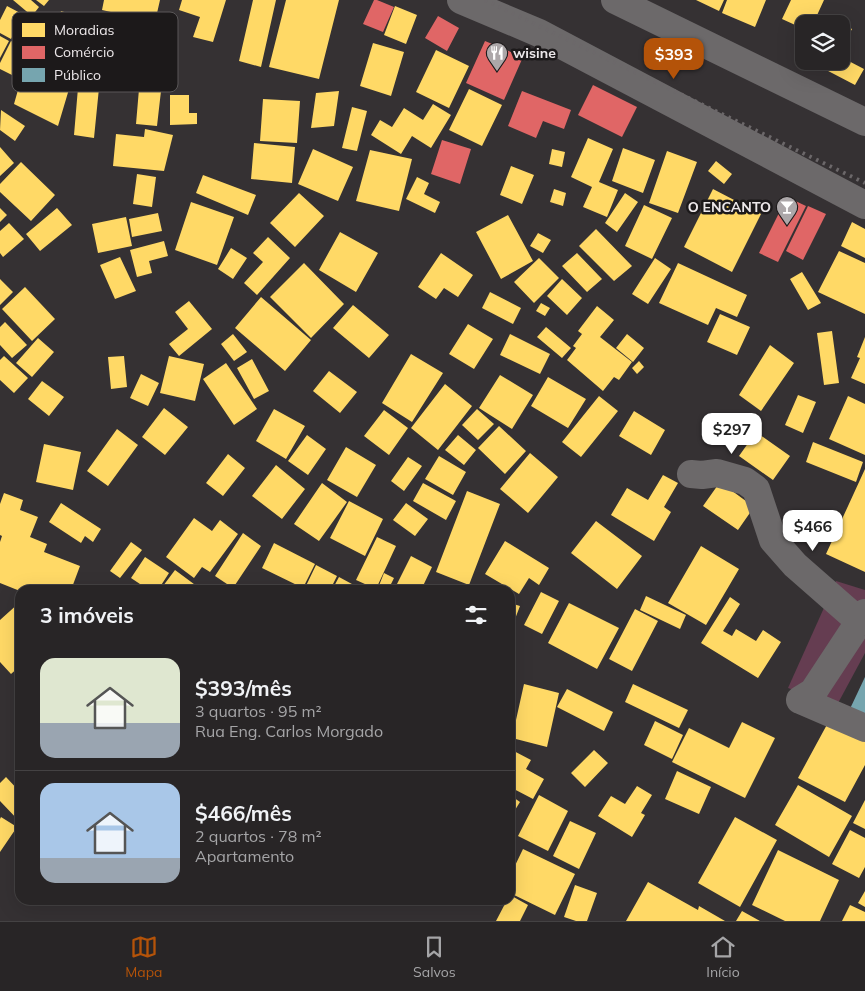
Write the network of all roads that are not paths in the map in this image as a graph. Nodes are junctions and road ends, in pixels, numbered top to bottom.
1 (460, 0) edge
2 (615, 0) edge
3 (865, 122) edge
4 (865, 205) edge
5 (691, 474) dead end
6 (862, 618) edge
7 (865, 728) edge

1 - 4 street
2 - 3 street
5 - 6 street
6 - 7 street

